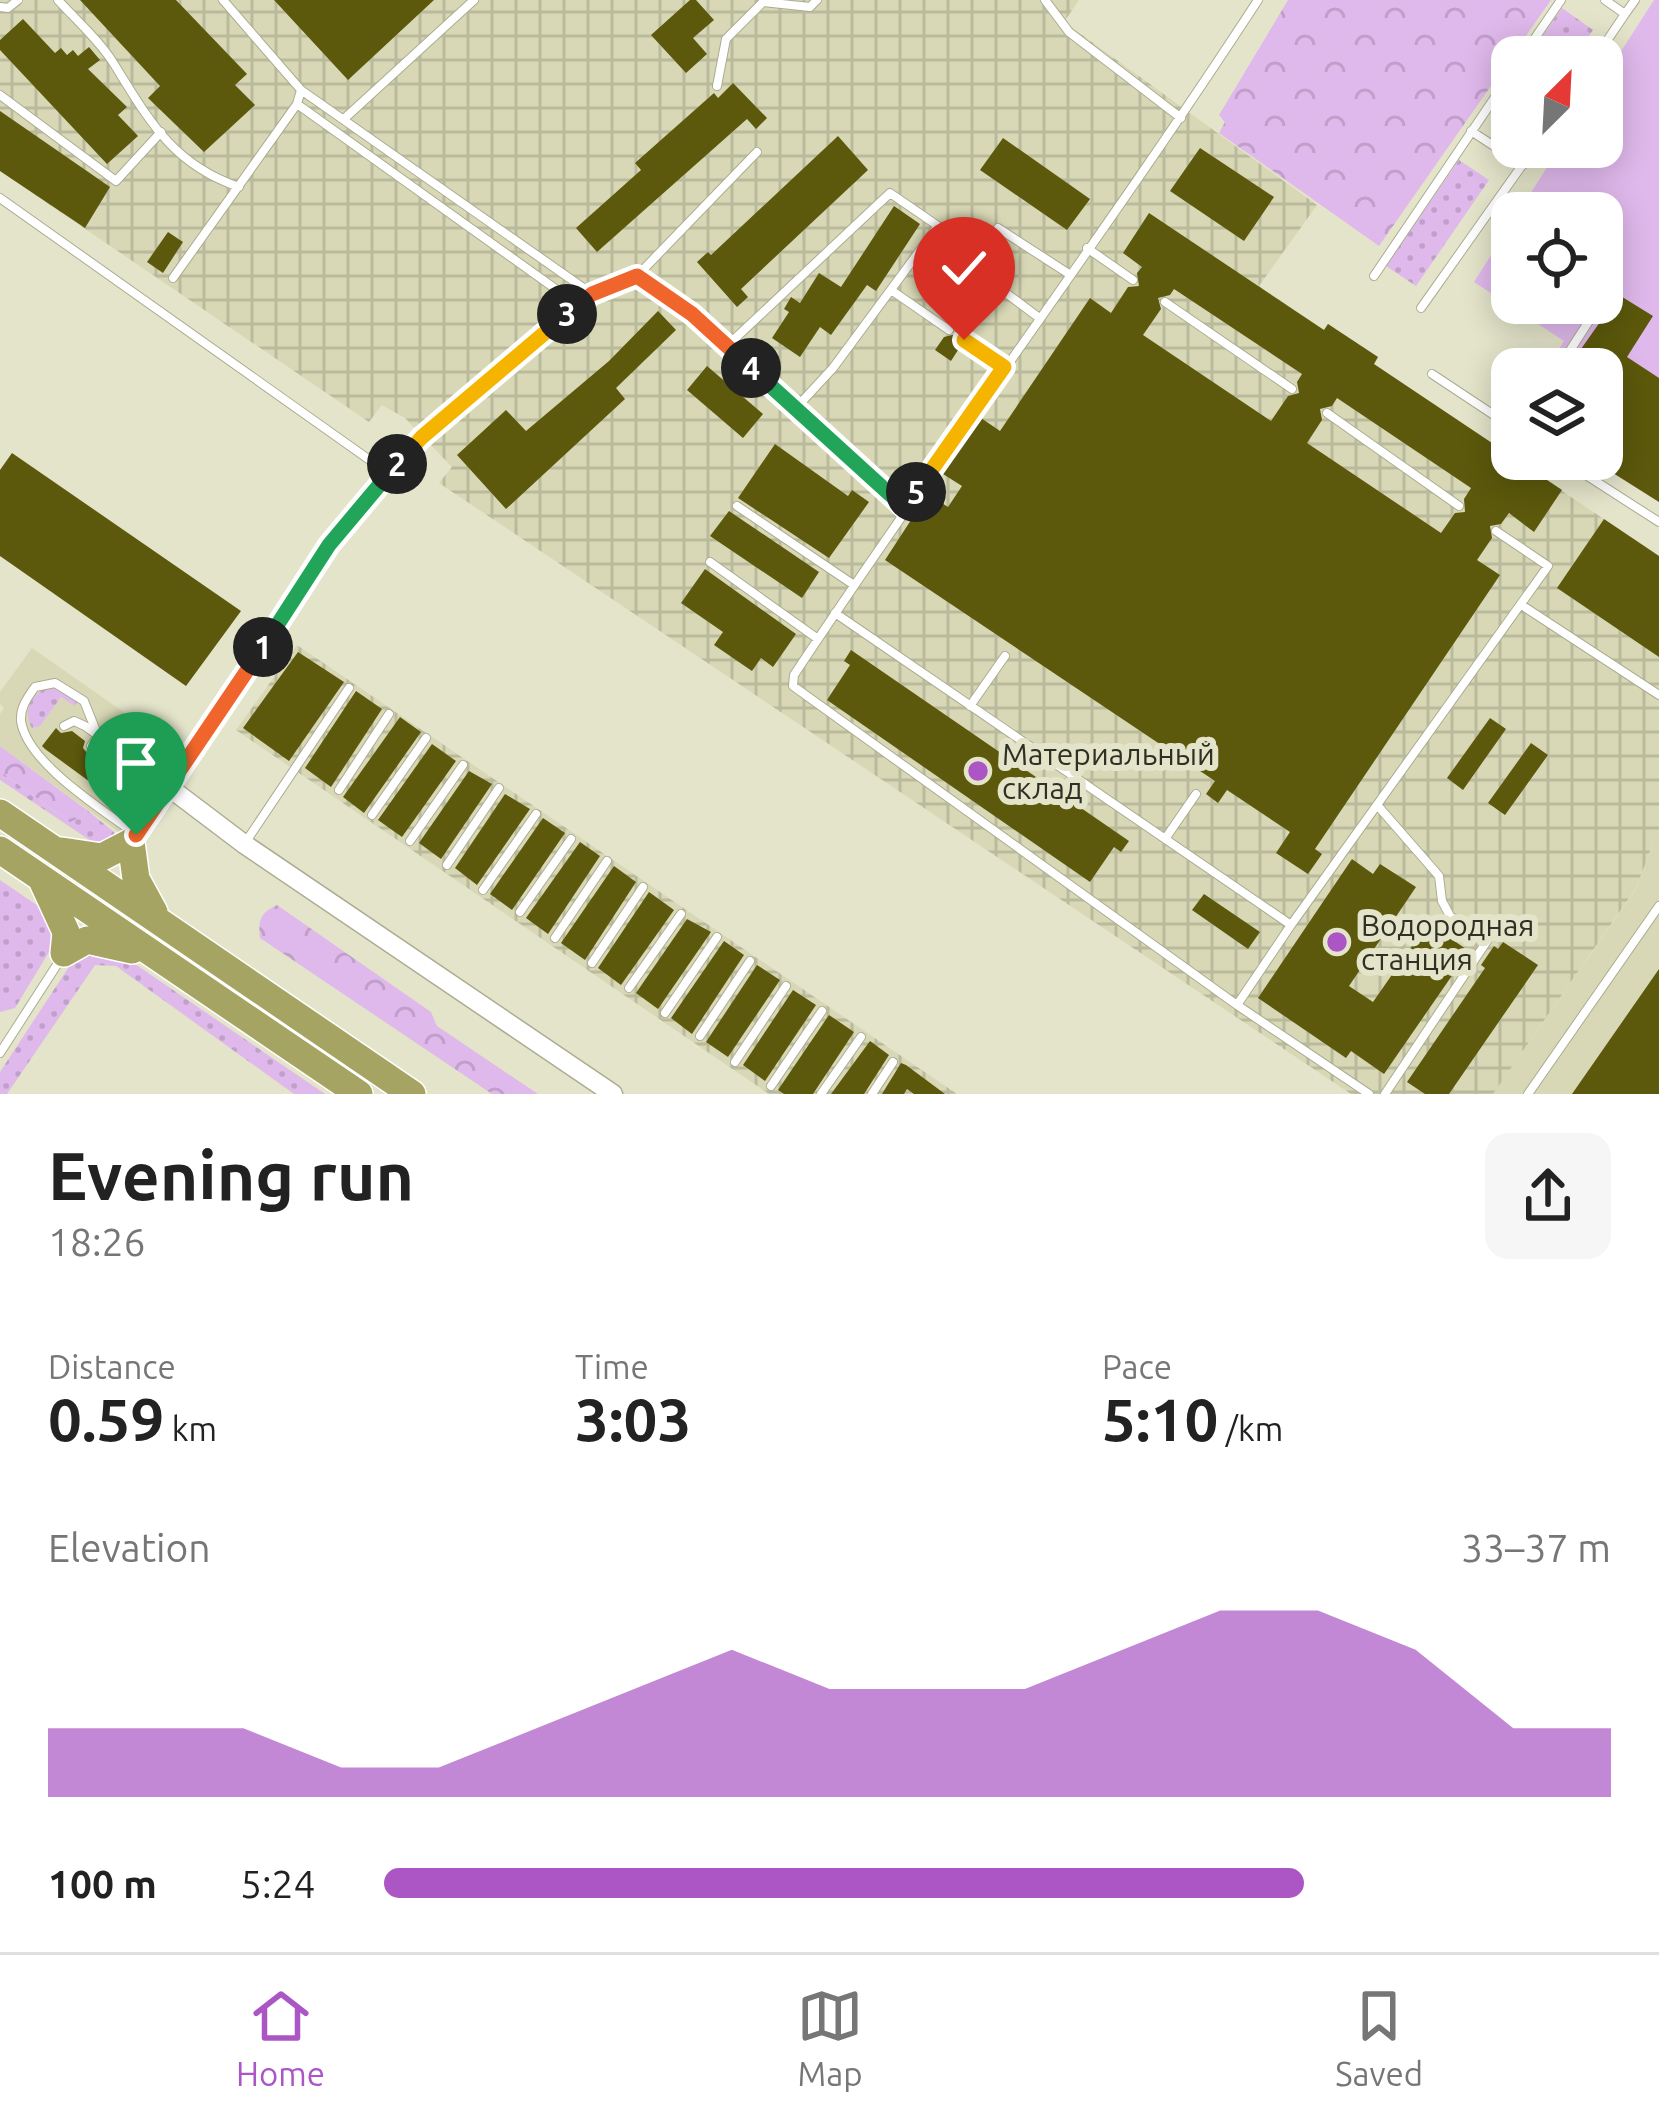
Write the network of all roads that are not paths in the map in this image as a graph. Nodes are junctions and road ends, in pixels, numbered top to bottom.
1 (18, 0) edge
2 (58, 0) edge
3 (223, 0) edge
4 (474, 0) edge
5 (818, 0) edge
6 (1045, 0) edge
7 (1258, 0) edge
8 (1562, 0) edge
9 (1605, 0) edge
10 (1635, 0) edge
11 (0, 8) edge
12 (1625, 14) junction
13 (1537, 36) edge
14 (1610, 36) edge
15 (717, 86) dead end
16 (302, 90) junction
17 (0, 95) edge
18 (1491, 102) edge
19 (297, 104) junction
20 (345, 118) junction
21 (1181, 118) junction
22 (1471, 131) junction
23 (161, 132) junction
24 (1491, 144) edge
25 (757, 152) dead end
26 (1520, 168) edge
27 (239, 187) junction
28 (0, 198) edge
29 (938, 226) junction
30 (998, 228) dead end
31 (1087, 248) junction
32 (1069, 274) junction
33 (637, 276) junction
34 (1374, 276) dead end
35 (172, 278) dead end
36 (1132, 280) dead end
37 (890, 290) junction
38 (592, 294) junction
39 (1165, 302) dead end
40 (578, 305) junction
41 (1421, 308) dead end
42 (1039, 317) junction
43 (949, 330) dead end
44 (964, 340) dead end
45 (727, 346) junction
46 (1004, 367) junction
47 (1432, 374) dead end
48 (1292, 389) dead end
49 (796, 409) junction
50 (1327, 413) dead end
51 (1491, 413) edge
52 (388, 473) junction
53 (1594, 480) edge
54 (737, 506) dead end
55 (1460, 506) dead end
56 (905, 508) junction
57 (1659, 522) edge
58 (1496, 531) dead end
59 (710, 562) dead end
60 (854, 585) junction
61 (1523, 606) junction
62 (835, 613) junction
63 (818, 639) junction
64 (1005, 656) dead end
65 (350, 688) dead end
66 (1659, 695) edge
67 (970, 706) junction
68 (389, 714) dead end
69 (64, 726) dead end
70 (85, 726) junction
71 (78, 736) dead end
72 (98, 736) junction
73 (425, 738) dead end
74 (91, 746) dead end
75 (464, 765) dead end
76 (74, 771) dead end
77 (67, 782) junction
78 (170, 788) junction
79 (500, 788) dead end
80 (339, 790) dead end
81 (1196, 794) dead end
82 (1378, 806) junction
83 (0, 813) edge
84 (536, 814) dead end
85 (372, 815) dead end
86 (133, 839) junction
87 (572, 839) dead end
88 (1165, 839) junction
89 (410, 841) dead end
90 (244, 844) junction
91 (49, 846) junction
92 (0, 850) edge
93 (608, 861) dead end
94 (447, 865) dead end
95 (34, 873) junction
96 (643, 887) dead end
97 (483, 890) dead end
98 (1659, 906) edge
99 (520, 912) dead end
100 (681, 914) dead end
101 (159, 921) junction
102 (1292, 925) junction
103 (717, 937) dead end
104 (555, 938) dead end
105 (64, 953) junction
106 (157, 958) junction
107 (750, 961) dead end
108 (592, 963) dead end
109 (786, 986) dead end
110 (629, 988) dead end
111 (1238, 1005) junction
112 (822, 1011) dead end
113 (665, 1013) dead end
114 (0, 1032) edge
115 (700, 1036) dead end
116 (861, 1037) dead end
117 (10, 1038) junction
118 (0, 1053) edge
119 (735, 1062) dead end
120 (893, 1062) dead end
121 (771, 1087) dead end
122 (358, 1094) edge
123 (412, 1094) edge
124 (613, 1094) edge
125 (821, 1094) edge
126 (872, 1094) edge
127 (1369, 1094) edge
128 (1385, 1094) edge
129 (1528, 1094) edge

1 - 11 lane
2 - 23 lane
3 - 16 lane
4 - 20 lane
5 - 15 lane
6 - 21 lane
7 - 21 lane
8 - 13 lane
9 - 12 lane
10 - 12 lane
12 - 14 lane
16 - 19 lane
16 - 20 lane
17 - 23 lane
18 - 22 lane
19 - 27 lane
19 - 40 lane
20 - 38 lane
21 - 31 lane
22 - 24 lane
22 - 34 lane
23 - 27 lane
25 - 33 lane
26 - 41 lane
27 - 35 lane
28 - 52 lane
29 - 37 lane
29 - 42 lane
29 - 45 lane
30 - 32 lane
31 - 32 lane
31 - 36 lane
32 - 42 lane
33 - 38 lane
33 - 45 lane
37 - 43 lane
37 - 49 lane
38 - 40 lane
39 - 48 lane
40 - 52 lane
42 - 46 lane
44 - 46 lane
45 - 49 lane
46 - 56 lane
47 - 51 lane
49 - 56 lane
50 - 55 lane
52 - 78 lane
53 - 57 lane
54 - 60 lane
56 - 60 lane
58 - 61 lane
59 - 63 lane
60 - 62 lane
61 - 66 lane
61 - 82 lane
62 - 63 lane
62 - 67 lane
63 - 111 lane
64 - 67 lane
65 - 90 lane
67 - 88 lane
68 - 80 lane
69 - 70 lane
70 - 71 lane
70 - 72 lane
72 - 74 lane
72 - 77 lane
72 - 78 lane
73 - 85 lane
75 - 89 lane
76 - 77 lane
77 - 86 lane
78 - 86 street
78 - 90 street
79 - 94 lane
81 - 88 lane
82 - 102 lane
82 - 128 lane
83 - 91 highway
84 - 97 lane
86 - 91 highway
86 - 101 highway
87 - 99 lane
88 - 102 lane
90 - 124 street
91 - 101 highway
92 - 95 highway
93 - 104 lane
95 - 105 highway
95 - 106 highway
96 - 108 lane
98 - 129 lane
100 - 110 lane
101 - 123 highway
102 - 111 lane
103 - 113 lane
105 - 106 highway
105 - 117 lane
106 - 122 highway
107 - 115 lane
109 - 119 lane
111 - 127 lane
112 - 121 lane
114 - 117 lane
116 - 125 lane
117 - 118 lane
120 - 126 lane

